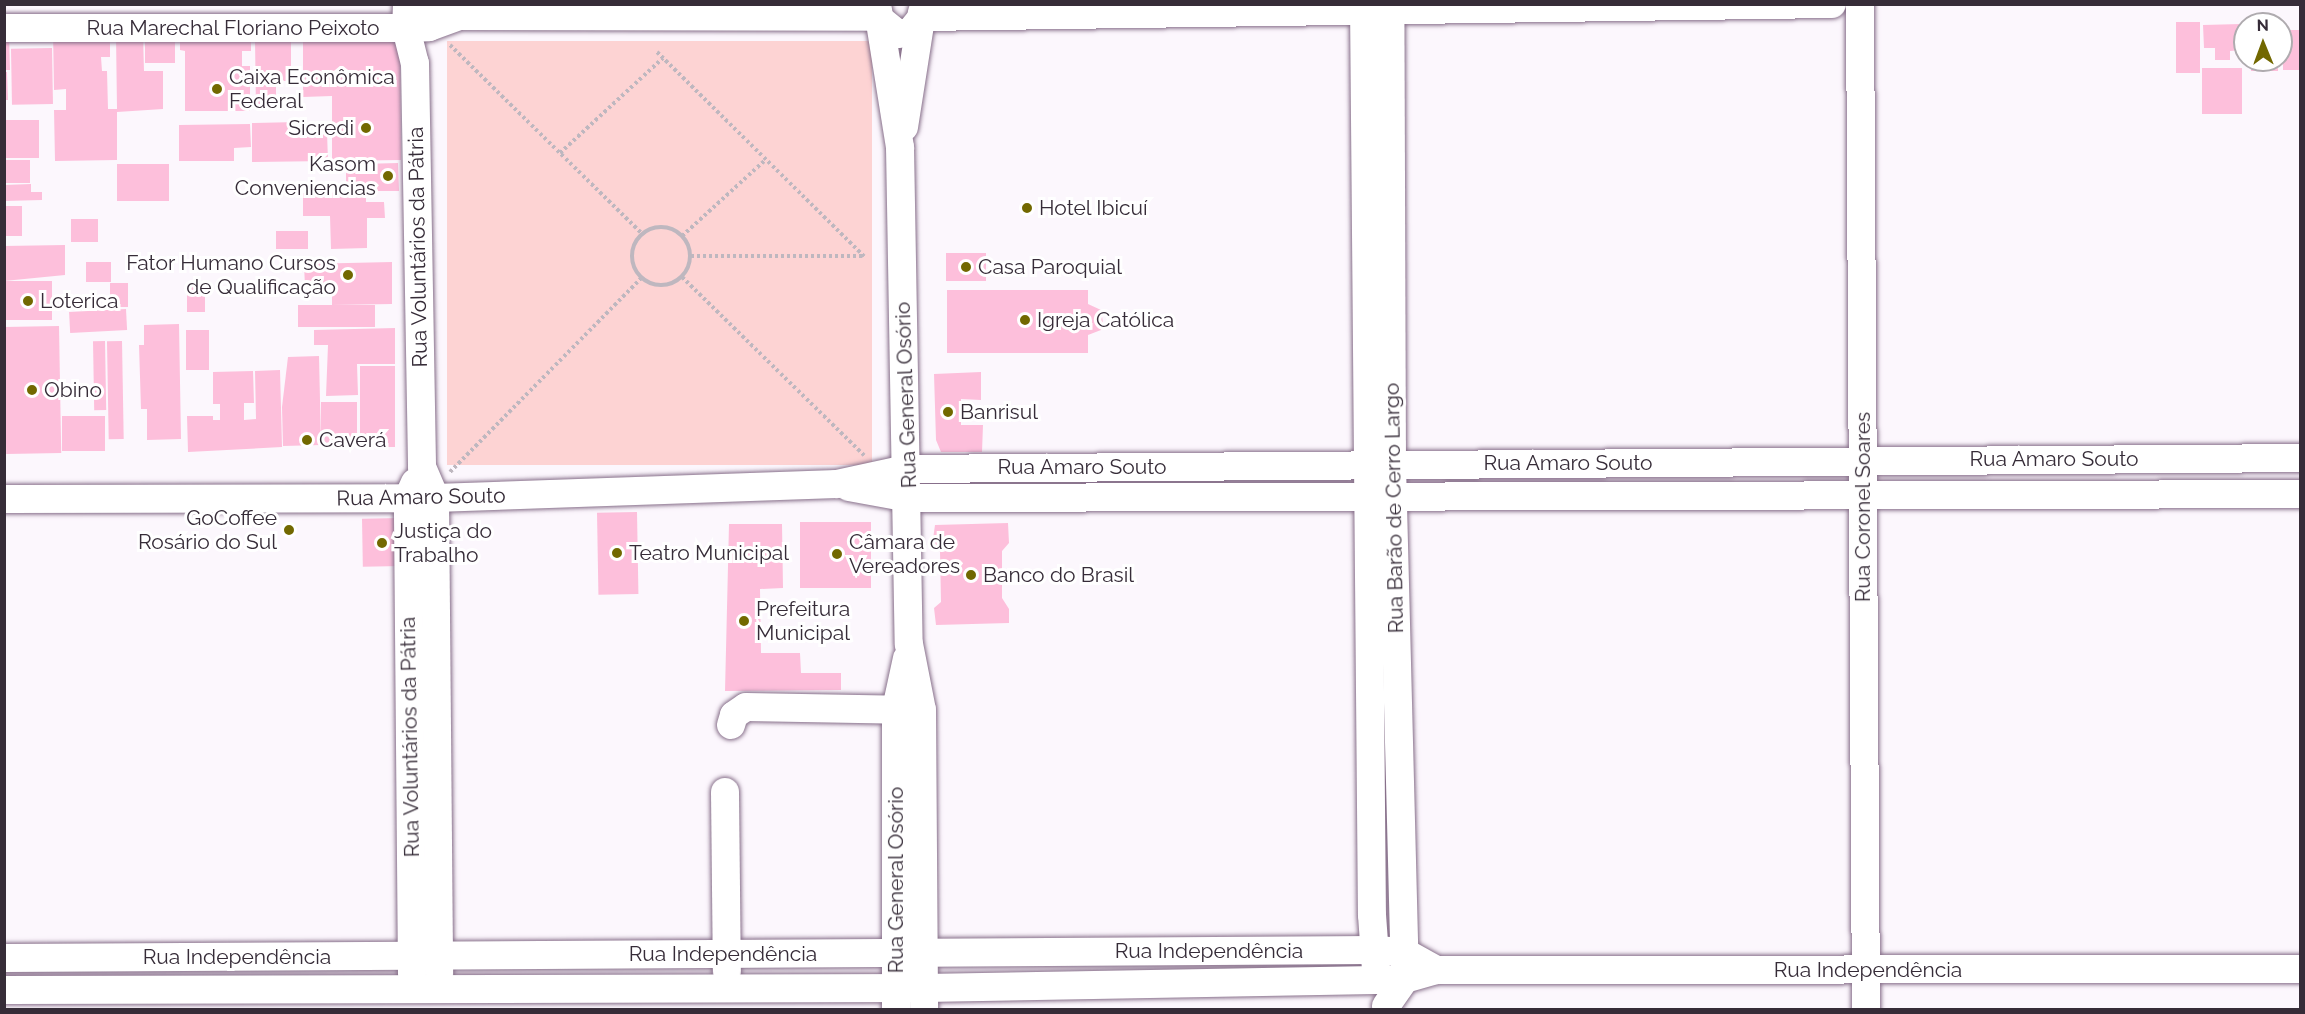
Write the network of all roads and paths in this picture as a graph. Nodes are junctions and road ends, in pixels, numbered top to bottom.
1 (1832, 4) edge
2 (1860, 4) edge
3 (1377, 8) edge
4 (880, 9) edge
5 (921, 9) edge
6 (638, 10) edge
7 (420, 14) edge
8 (4, 28) edge
9 (657, 52) dead end
10 (663, 58) junction
11 (900, 147) junction
12 (560, 153) junction
13 (764, 161) junction
14 (642, 234) junction
15 (682, 236) junction
16 (690, 256) junction
17 (682, 277) junction
18 (641, 278) junction
19 (866, 457) dead end
20 (2301, 458) edge
21 (1864, 461) junction
22 (1379, 465) junction
23 (906, 469) junction
24 (837, 484) junction
25 (2301, 494) edge
26 (1381, 496) junction
27 (1862, 496) junction
28 (422, 498) junction
29 (909, 498) junction
30 (4, 499) edge
31 (1383, 647) junction
32 (909, 710) junction
33 (731, 725) dead end
34 (725, 792) dead end
35 (1400, 868) junction
36 (1371, 869) junction
37 (1375, 950) junction
38 (1083, 952) junction
39 (896, 953) junction
40 (924, 953) junction
41 (728, 954) junction
42 (425, 956) junction
43 (253, 957) junction
44 (4, 958) edge
45 (1404, 965) junction
46 (2301, 969) edge
47 (1866, 970) junction
48 (1085, 985) junction
49 (727, 988) junction
50 (4, 990) edge
51 (252, 991) junction
52 (924, 998) edge
53 (896, 999) edge
54 (1383, 999) edge
55 (426, 1000) edge
56 (1866, 1010) edge

1 - 3 street
2 - 21 street, Rua Coronel Soares
3 - 5 street
3 - 22 street, Rua Barão de Cerro Largo
4 - 5 street
4 - 6 street, Rua Marechal Floriano Peixoto
4 - 11 street, Rua General Osório
5 - 11 street, Rua General Osório
6 - 7 street, Rua Marechal Floriano Peixoto
7 - 8 street, Rua Marechal Floriano Peixoto
7 - 12 path
7 - 28 street, Rua Voluntários da Pátria
9 - 10 path
10 - 12 path
10 - 13 path
11 - 23 street, Rua General Osório
12 - 14 path
13 - 15 path
13 - 16 path
14 - 15 path
14 - 18 path
15 - 16 path
16 - 17 path
17 - 18 path
17 - 19 path
18 - 28 path
20 - 21 street, Rua Amaro Souto
21 - 22 street, Rua Amaro Souto
21 - 27 street, Rua Coronel Soares
22 - 23 street, Rua Amaro Souto
22 - 26 street, Rua Barão de Cerro Largo
23 - 24 street, Rua Amaro Souto
23 - 29 street, Rua General Osório
24 - 28 street, Rua Amaro Souto
24 - 29 street, Rua Amaro Souto
25 - 27 street, Rua Amaro Souto
26 - 27 street, Rua Amaro Souto
26 - 29 street, Rua Amaro Souto
26 - 31 street, Rua Barão de Cerro Largo
27 - 47 street, Rua Coronel Soares
28 - 30 street, Rua Amaro Souto
28 - 42 street, Rua Voluntários da Pátria
29 - 32 street, Rua General Osório
31 - 35 street, Rua Barão de Cerro Largo
31 - 36 street, Rua Barão de Cerro Largo
32 - 33 street
32 - 39 street, Rua General Osório
32 - 40 street, Rua General Osório
34 - 41 street
35 - 36 street
35 - 45 street, Rua Barão de Cerro Largo
36 - 37 street, Rua Barão de Cerro Largo
37 - 38 street, Rua Independência
37 - 45 street, Rua Independência
37 - 54 street, Rua Barão de Cerro Largo
38 - 40 street, Rua Independência
38 - 48 street
39 - 40 street, Rua Independência
39 - 41 street, Rua Independência
39 - 53 street, Rua General Osório
40 - 52 street, Rua General Osório
41 - 42 street, Rua Independência
41 - 49 street
42 - 43 street, Rua Independência
42 - 55 street, Rua Voluntários da Pátria
43 - 44 street, Rua Independência
43 - 51 street
45 - 47 street, Rua Independência
45 - 54 street
46 - 47 street, Rua Independência
47 - 56 street, Rua Coronel Soares
48 - 52 street, Rua Independência
48 - 54 street, Rua Independência
49 - 53 street, Rua Independência
49 - 55 street, Rua Independência
50 - 51 street, Rua Independência
51 - 55 street, Rua Independência
52 - 53 street, Rua Independência

